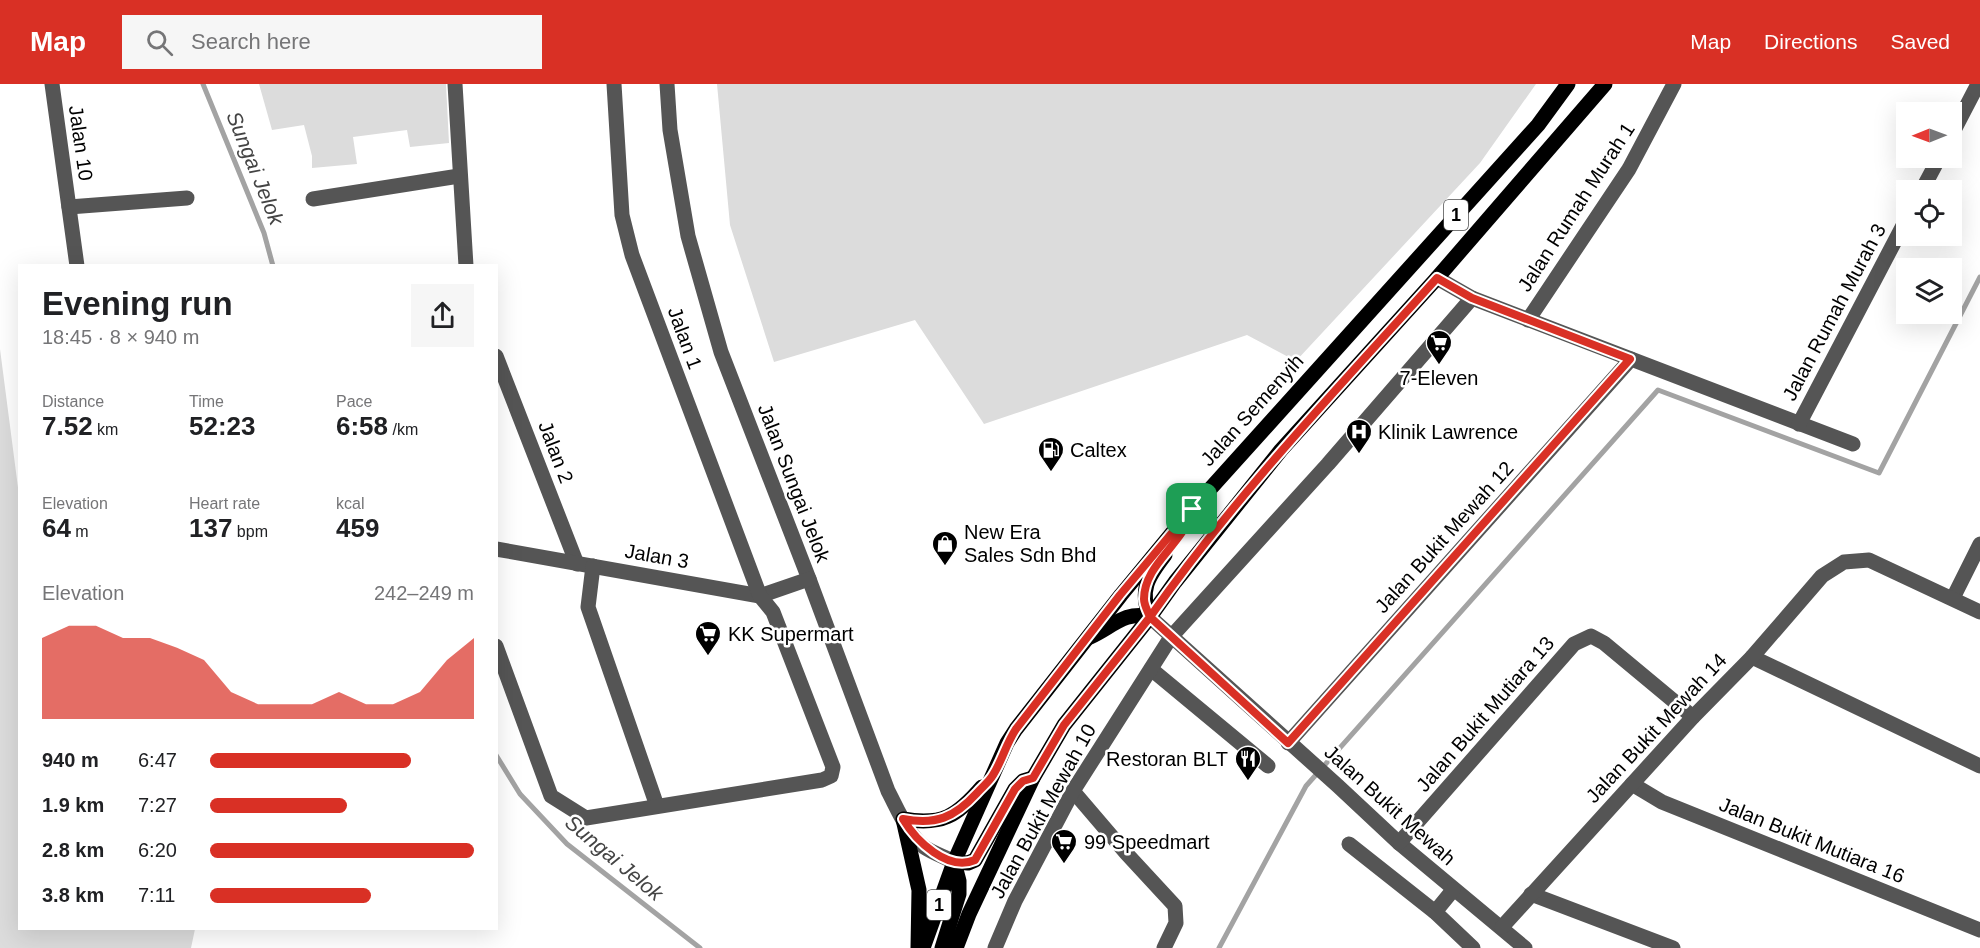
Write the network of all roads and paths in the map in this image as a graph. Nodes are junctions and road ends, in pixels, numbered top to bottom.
1 (52, 84) edge
2 (455, 84) edge
3 (614, 84) edge
4 (667, 84) edge
5 (1568, 84) edge
6 (1605, 84) edge
7 (1674, 84) edge
8 (1978, 84) edge
9 (1962, 115) edge
10 (459, 176) junction
11 (187, 198) dead end
12 (313, 199) dead end
13 (69, 207) junction
14 (1896, 239) edge
15 (77, 264) edge
16 (466, 264) edge
17 (1437, 278) junction
18 (1472, 298) junction
19 (1528, 320) junction
20 (1630, 359) junction
21 (498, 361) edge
22 (1800, 424) junction
23 (1852, 444) dead end
24 (1192, 509) junction
25 (1980, 544) edge
26 (498, 549) edge
27 (585, 565) junction
28 (809, 579) junction
29 (760, 596) junction
30 (1953, 598) junction
31 (1980, 612) edge
32 (1150, 617) junction
33 (1172, 637) junction
34 (1087, 638) junction
35 (498, 651) edge
36 (1752, 657) junction
37 (1151, 669) junction
38 (1693, 717) junction
39 (1288, 743) junction
40 (1268, 766) dead end
41 (1980, 766) edge
42 (993, 776) junction
43 (1033, 778) junction
44 (1632, 784) junction
45 (1073, 791) junction
46 (657, 806) junction
47 (903, 819) junction
48 (1399, 843) junction
49 (1349, 844) dead end
50 (954, 862) junction
51 (1453, 890) junction
52 (1532, 894) junction
53 (1435, 912) junction
54 (1502, 927) junction
55 (1980, 930) edge
56 (918, 948) edge
57 (923, 948) edge
58 (942, 948) edge
59 (956, 948) edge
60 (995, 948) edge
61 (1164, 948) edge
62 (1473, 948) edge
63 (1525, 948) edge
64 (1673, 948) edge

1 - 13 street, Jalan 10
2 - 10 street
3 - 29 street, Jalan 1
4 - 28 street, Jalan Sungai Jelok
5 - 24 main road, Jalan Semenyih / 1
6 - 17 main road, 1
7 - 19 street, Jalan Rumah Murah 1
8 - 9 street
10 - 12 street
10 - 16 street
11 - 13 street, Jalan 10
13 - 15 street, Jalan 10
14 - 22 street, Jalan Rumah Murah 3
17 - 18 street
17 - 32 main road, 1
18 - 19 street
18 - 33 street, Jalan Bukit Mewah 10
19 - 20 street
20 - 22 street
20 - 39 street, Jalan Bukit Mewah 12
21 - 27 street, Jalan 2
22 - 23 street
24 - 32 main road
24 - 34 main road, Jalan Semenyih / 1
25 - 30 street
26 - 27 street, Jalan 3
27 - 29 street, Jalan 3
27 - 46 street
28 - 29 street, Jalan 3
28 - 47 street, Jalan Sungai Jelok
29 - 46 street, Jalan 1
30 - 31 street
30 - 36 street, Jalan Bukit Mewah 14
32 - 33 street, Jalan Bukit Mewah
32 - 34 main road
32 - 43 main road, 1
33 - 37 street, Jalan Bukit Mewah 10
33 - 39 street, Jalan Bukit Mewah
34 - 42 main road, Jalan Semenyih / 1
35 - 46 street
36 - 38 street, Jalan Bukit Mewah 14
36 - 41 street
37 - 40 street
37 - 45 street, Jalan Bukit Mewah 10
38 - 44 street, Jalan Bukit Mewah 14
38 - 48 street, Jalan Bukit Mutiara 13
39 - 48 street, Jalan Bukit Mewah
42 - 47 main road
42 - 50 main road, Jalan Semenyih / 1
43 - 50 main road
43 - 59 main road, 1
44 - 52 street, Jalan Bukit Mewah 14
44 - 55 street, Jalan Bukit Mutiara 16
45 - 60 street, Jalan Bukit Mewah 10
45 - 61 street
47 - 50 street, Jalan Sungai Jelok
47 - 56 main road
48 - 51 street, Jalan Bukit Mewah
49 - 53 street
50 - 57 main road, Jalan Semenyih / 1
50 - 58 main road
51 - 53 street
51 - 54 street, Jalan Bukit Mewah
52 - 54 street, Jalan Bukit Mewah 14
52 - 64 street
53 - 62 street
54 - 63 street, Jalan Bukit Mewah

